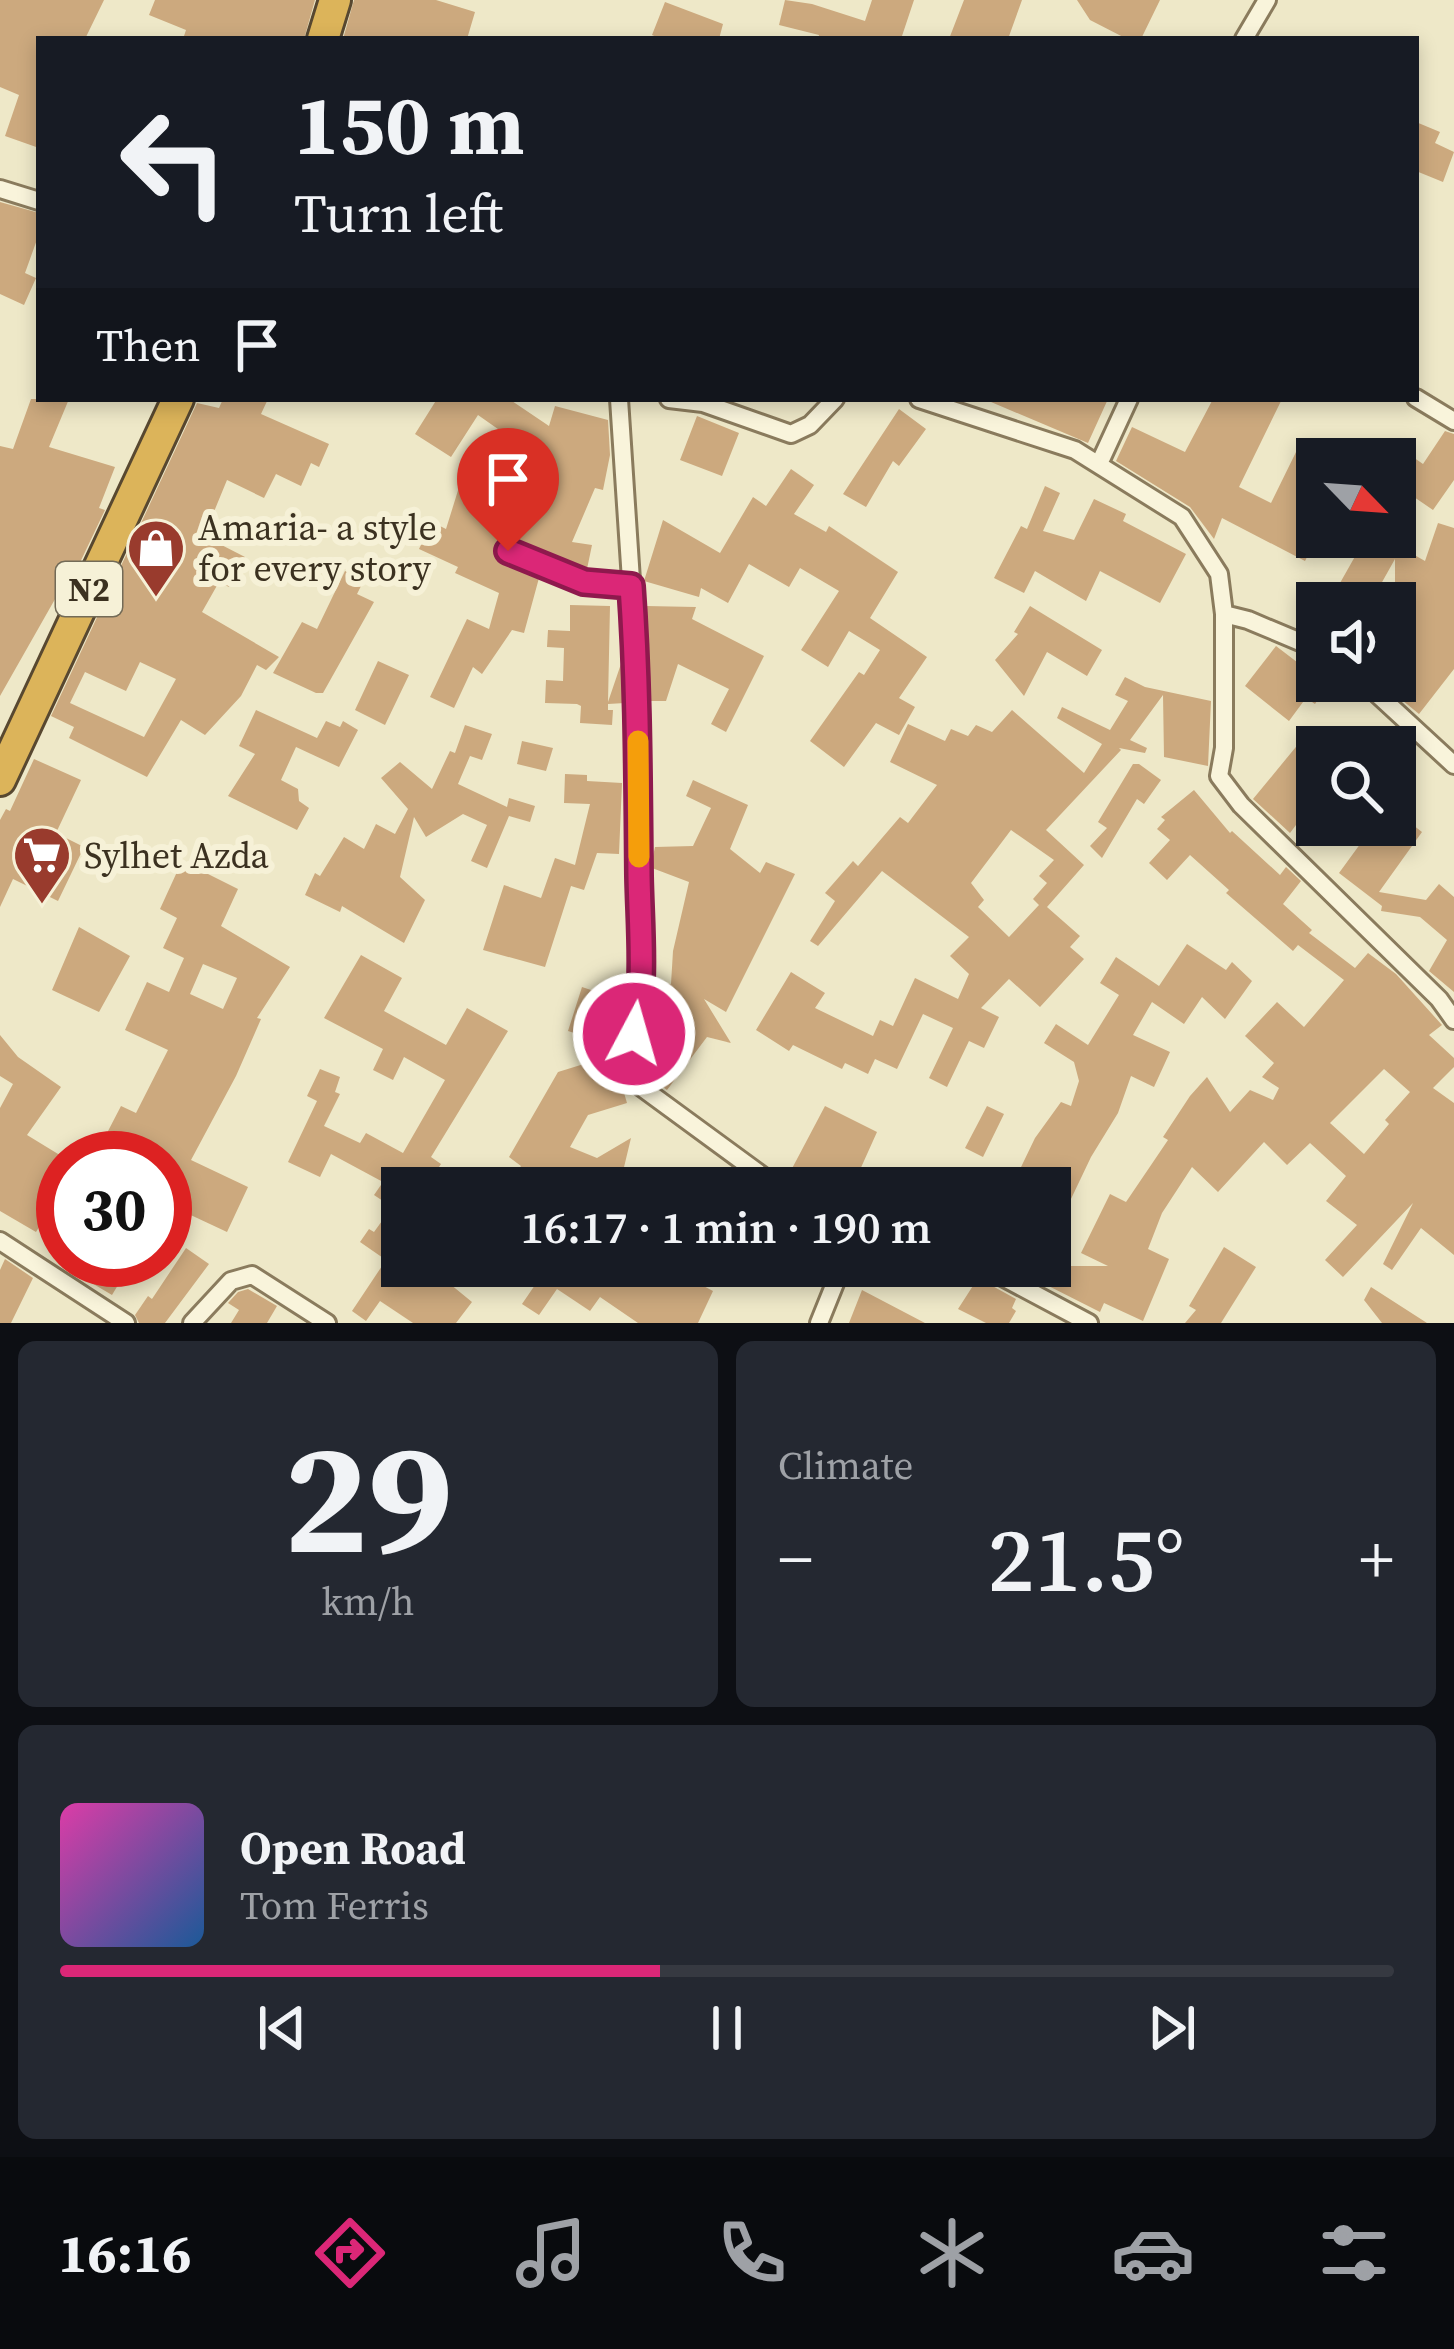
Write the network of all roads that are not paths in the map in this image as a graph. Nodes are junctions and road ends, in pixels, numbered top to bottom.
1 (335, 0) edge
2 (1267, 0) edge
3 (324, 36) edge
4 (1246, 36) edge
5 (0, 189) edge
6 (36, 200) edge
7 (1419, 400) edge
8 (177, 402) edge
9 (619, 402) edge
10 (694, 402) edge
11 (832, 402) edge
12 (928, 402) edge
13 (1128, 402) edge
14 (1454, 422) edge
15 (1099, 464) junction
16 (508, 551) dead end
17 (631, 586) junction
18 (1224, 614) junction
19 (1296, 641) edge
20 (1386, 702) edge
21 (1454, 765) edge
22 (0, 780) edge
23 (1454, 1020) edge
24 (750, 1167) edge
25 (0, 1241) edge
26 (834, 1287) edge
27 (1021, 1287) edge
28 (126, 1323) edge
29 (192, 1323) edge
30 (327, 1323) edge
31 (819, 1323) edge
32 (1089, 1323) edge

1 - 3 highway
2 - 4 street
5 - 6 street
7 - 14 street
8 - 22 highway, N2
9 - 17 street
10 - 11 street
12 - 15 street
13 - 15 street
15 - 18 street
16 - 17 street
17 - 24 street
18 - 19 street
18 - 23 street
20 - 21 street
25 - 28 street
26 - 31 street
27 - 32 street
29 - 30 street

